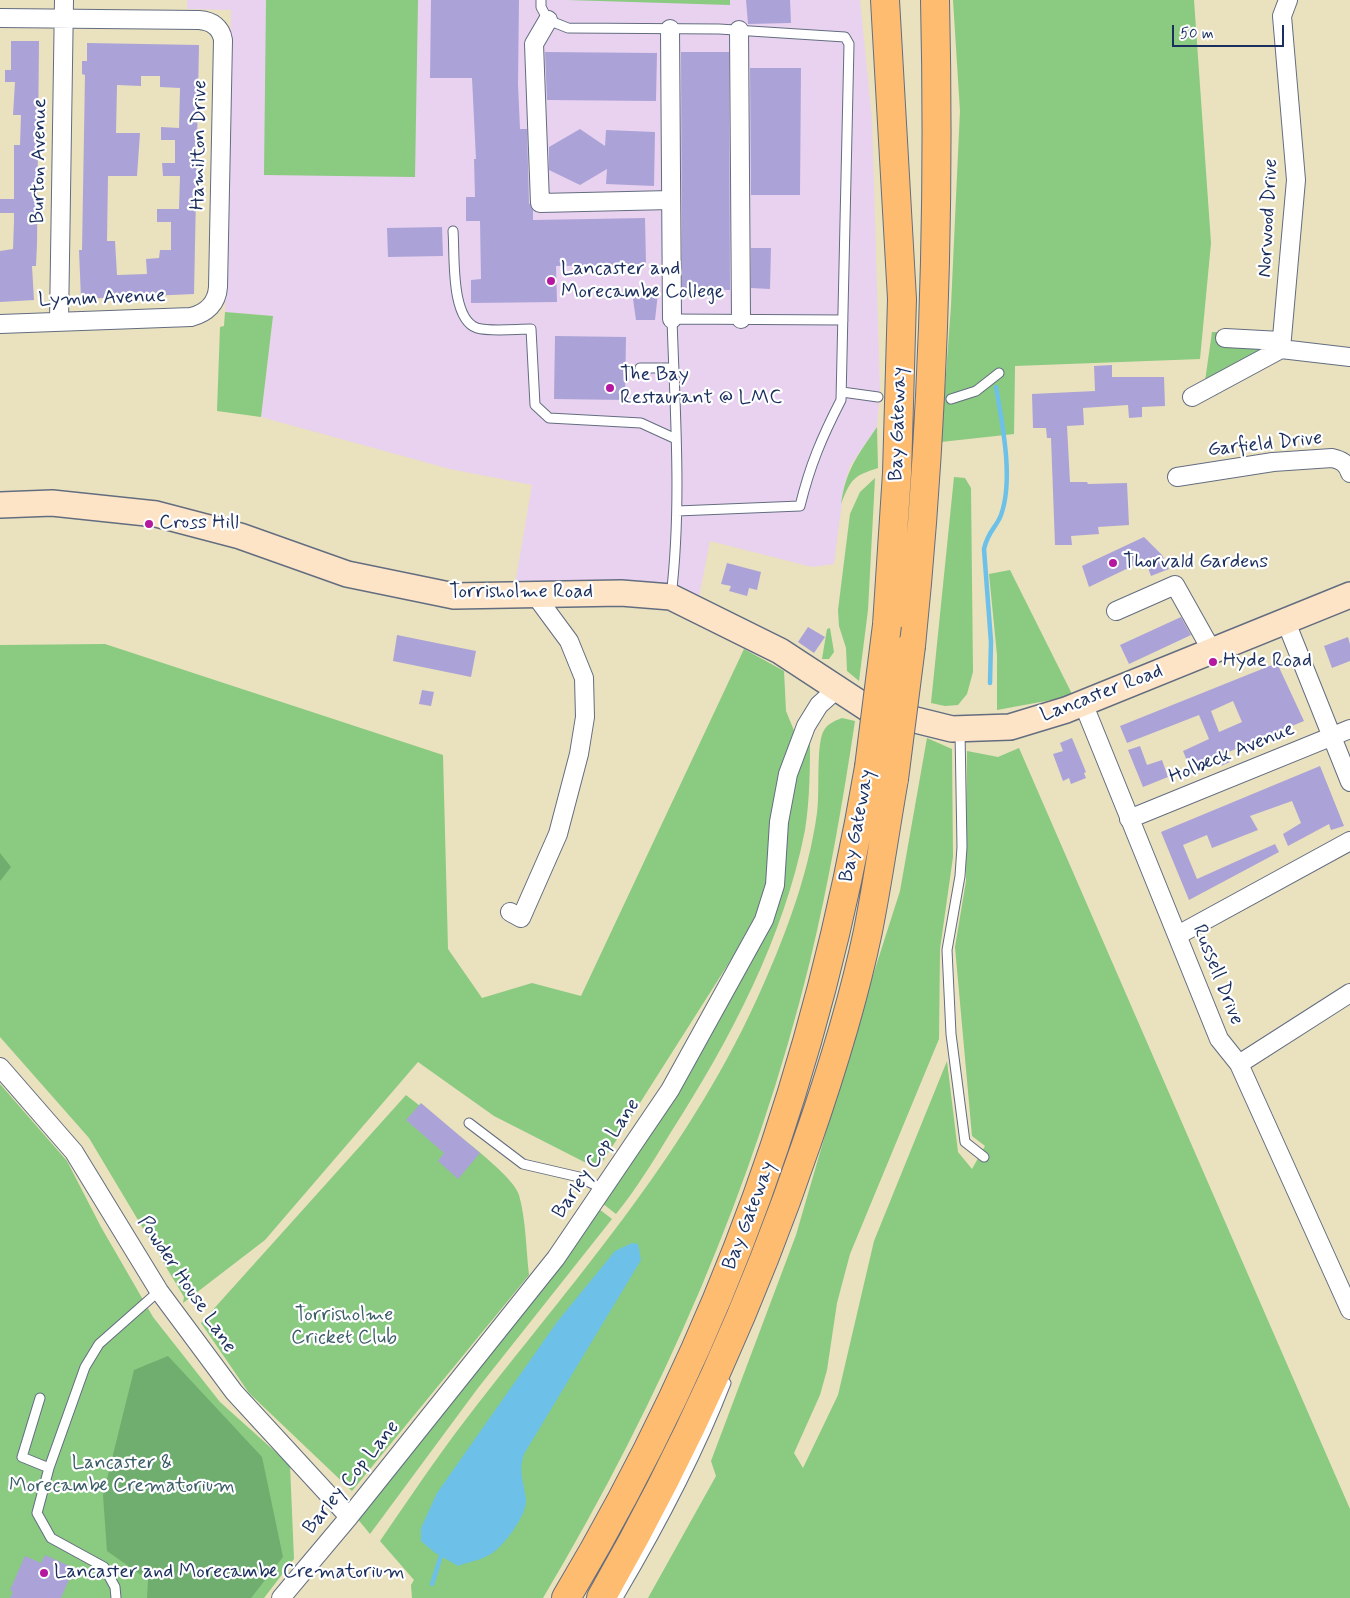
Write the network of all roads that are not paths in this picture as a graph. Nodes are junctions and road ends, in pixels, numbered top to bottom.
1 (64, 0) edge
2 (541, 0) edge
3 (935, 0) edge
4 (1288, 0) edge
5 (889, 4) edge
6 (0, 18) edge
7 (64, 18) junction
8 (548, 20) junction
9 (670, 28) junction
10 (739, 30) junction
11 (671, 200) junction
12 (453, 231) dead end
13 (204, 311) joint
14 (672, 319) junction
15 (741, 319) junction
16 (843, 320) junction
17 (59, 322) junction
18 (0, 324) edge
19 (1225, 338) dead end
20 (1281, 345) junction
21 (1350, 356) edge
22 (640, 368) dead end
23 (674, 368) junction
24 (1000, 373) dead end
25 (842, 392) junction
26 (878, 397) dead end
27 (1192, 397) dead end
28 (951, 399) dead end
29 (676, 439) junction
30 (1350, 473) edge
31 (1177, 477) dead end
32 (0, 505) edge
33 (677, 511) junction
34 (535, 595) junction
35 (1350, 595) edge
36 (670, 597) junction
37 (1116, 611) dead end
38 (1286, 622) junction
39 (1212, 651) junction
40 (843, 691) junction
41 (1083, 703) junction
42 (960, 728) junction
43 (1350, 729) edge
44 (1332, 737) junction
45 (1350, 782) edge
46 (1130, 819) junction
47 (1350, 841) edge
48 (521, 917) dead end
49 (1178, 935) junction
50 (1350, 993) edge
51 (1239, 1064) junction
52 (0, 1067) edge
53 (468, 1124) dead end
54 (984, 1157) dead end
55 (603, 1189) junction
56 (783, 1214) junction
57 (159, 1291) junction
58 (1350, 1310) edge
59 (745, 1330) dead end
60 (729, 1375) dead end
61 (40, 1398) dead end
62 (49, 1468) junction
63 (349, 1517) junction
64 (116, 1598) edge
65 (282, 1598) edge
66 (566, 1598) edge
67 (601, 1598) edge
68 (618, 1598) edge

1 - 7 street, Burton Avenue
2 - 8 lane
3 - 56 highway, Bay Gateway, bridge
4 - 20 street, Norwood Drive
5 - 66 highway, Bay Gateway, bridge
6 - 7 street
7 - 13 street, Hamilton Drive
7 - 17 street, Burton Avenue
8 - 9 lane
8 - 11 street
9 - 10 lane
9 - 11 street
10 - 15 street
10 - 16 lane
11 - 14 street
12 - 29 lane
13 - 17 street, Lymm Avenue
14 - 15 lane
14 - 23 lane
15 - 16 lane
16 - 25 lane
17 - 18 street, Lymm Avenue
19 - 20 street
20 - 21 street
20 - 27 street
22 - 23 lane
23 - 29 lane
24 - 28 lane
25 - 26 lane
25 - 33 lane
29 - 33 lane
30 - 31 street, Garfield Drive
32 - 34 main road, Torrisholme Road
33 - 36 lane
34 - 36 main road, Torrisholme Road
34 - 48 street
35 - 38 main road, Lancaster Road
36 - 40 main road, Torrisholme Road
37 - 39 street
38 - 39 main road, Lancaster Road
38 - 44 street
39 - 41 main road, Lancaster Road
40 - 42 main road, Lancaster Road
40 - 55 street, Barley Cop Lane
41 - 42 main road, Lancaster Road
41 - 46 street, Russell Drive
42 - 54 lane
43 - 44 street, Holbeck Avenue
44 - 45 street
44 - 46 street, Holbeck Avenue
46 - 49 street, Russell Drive
47 - 49 street
49 - 51 street, Russell Drive
50 - 51 street
51 - 58 street, Russell Drive
52 - 57 street, Powder House Lane
53 - 55 lane
55 - 63 street, Barley Cop Lane
56 - 59 lane
56 - 67 highway, Bay Gateway
57 - 62 lane
57 - 63 street, Powder House Lane
60 - 68 lane
61 - 62 lane
62 - 64 lane
63 - 65 street, Barley Cop Lane

